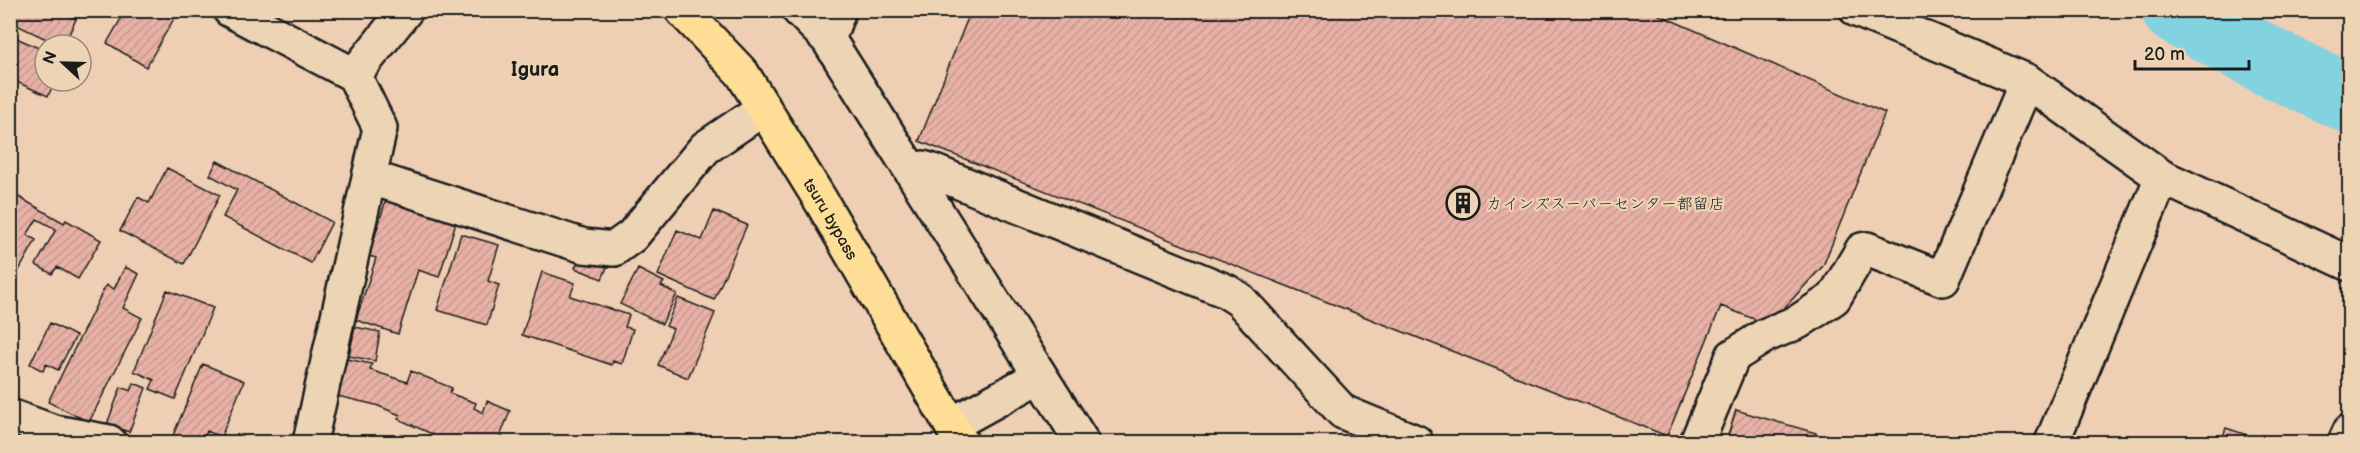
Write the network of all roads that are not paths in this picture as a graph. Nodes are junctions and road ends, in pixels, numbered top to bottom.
1 (230, 10) edge
2 (406, 10) edge
3 (799, 10) edge
4 (1857, 10) edge
5 (688, 13) edge
6 (833, 25) edge
7 (354, 75) junction
8 (2027, 81) junction
9 (764, 108) junction
10 (912, 172) junction
11 (369, 177) junction
12 (2162, 177) junction
13 (2349, 264) edge
14 (1040, 376) junction
15 (10, 416) edge
16 (2349, 431) edge
17 (956, 434) edge
18 (109, 442) edge
19 (310, 442) edge
20 (1082, 442) edge
21 (1416, 442) edge
22 (1697, 442) edge
23 (2052, 442) edge
24 (2345, 442) edge

1 - 7 street
2 - 7 street
3 - 6 street
4 - 8 street
5 - 9 highway, tsuru bypass
6 - 10 street
7 - 11 street
8 - 12 street
8 - 22 street
9 - 11 street
9 - 17 highway, tsuru bypass
10 - 14 street
10 - 21 street
11 - 19 street
12 - 13 street
12 - 23 street
14 - 17 street
14 - 20 street
15 - 18 street
16 - 24 street

